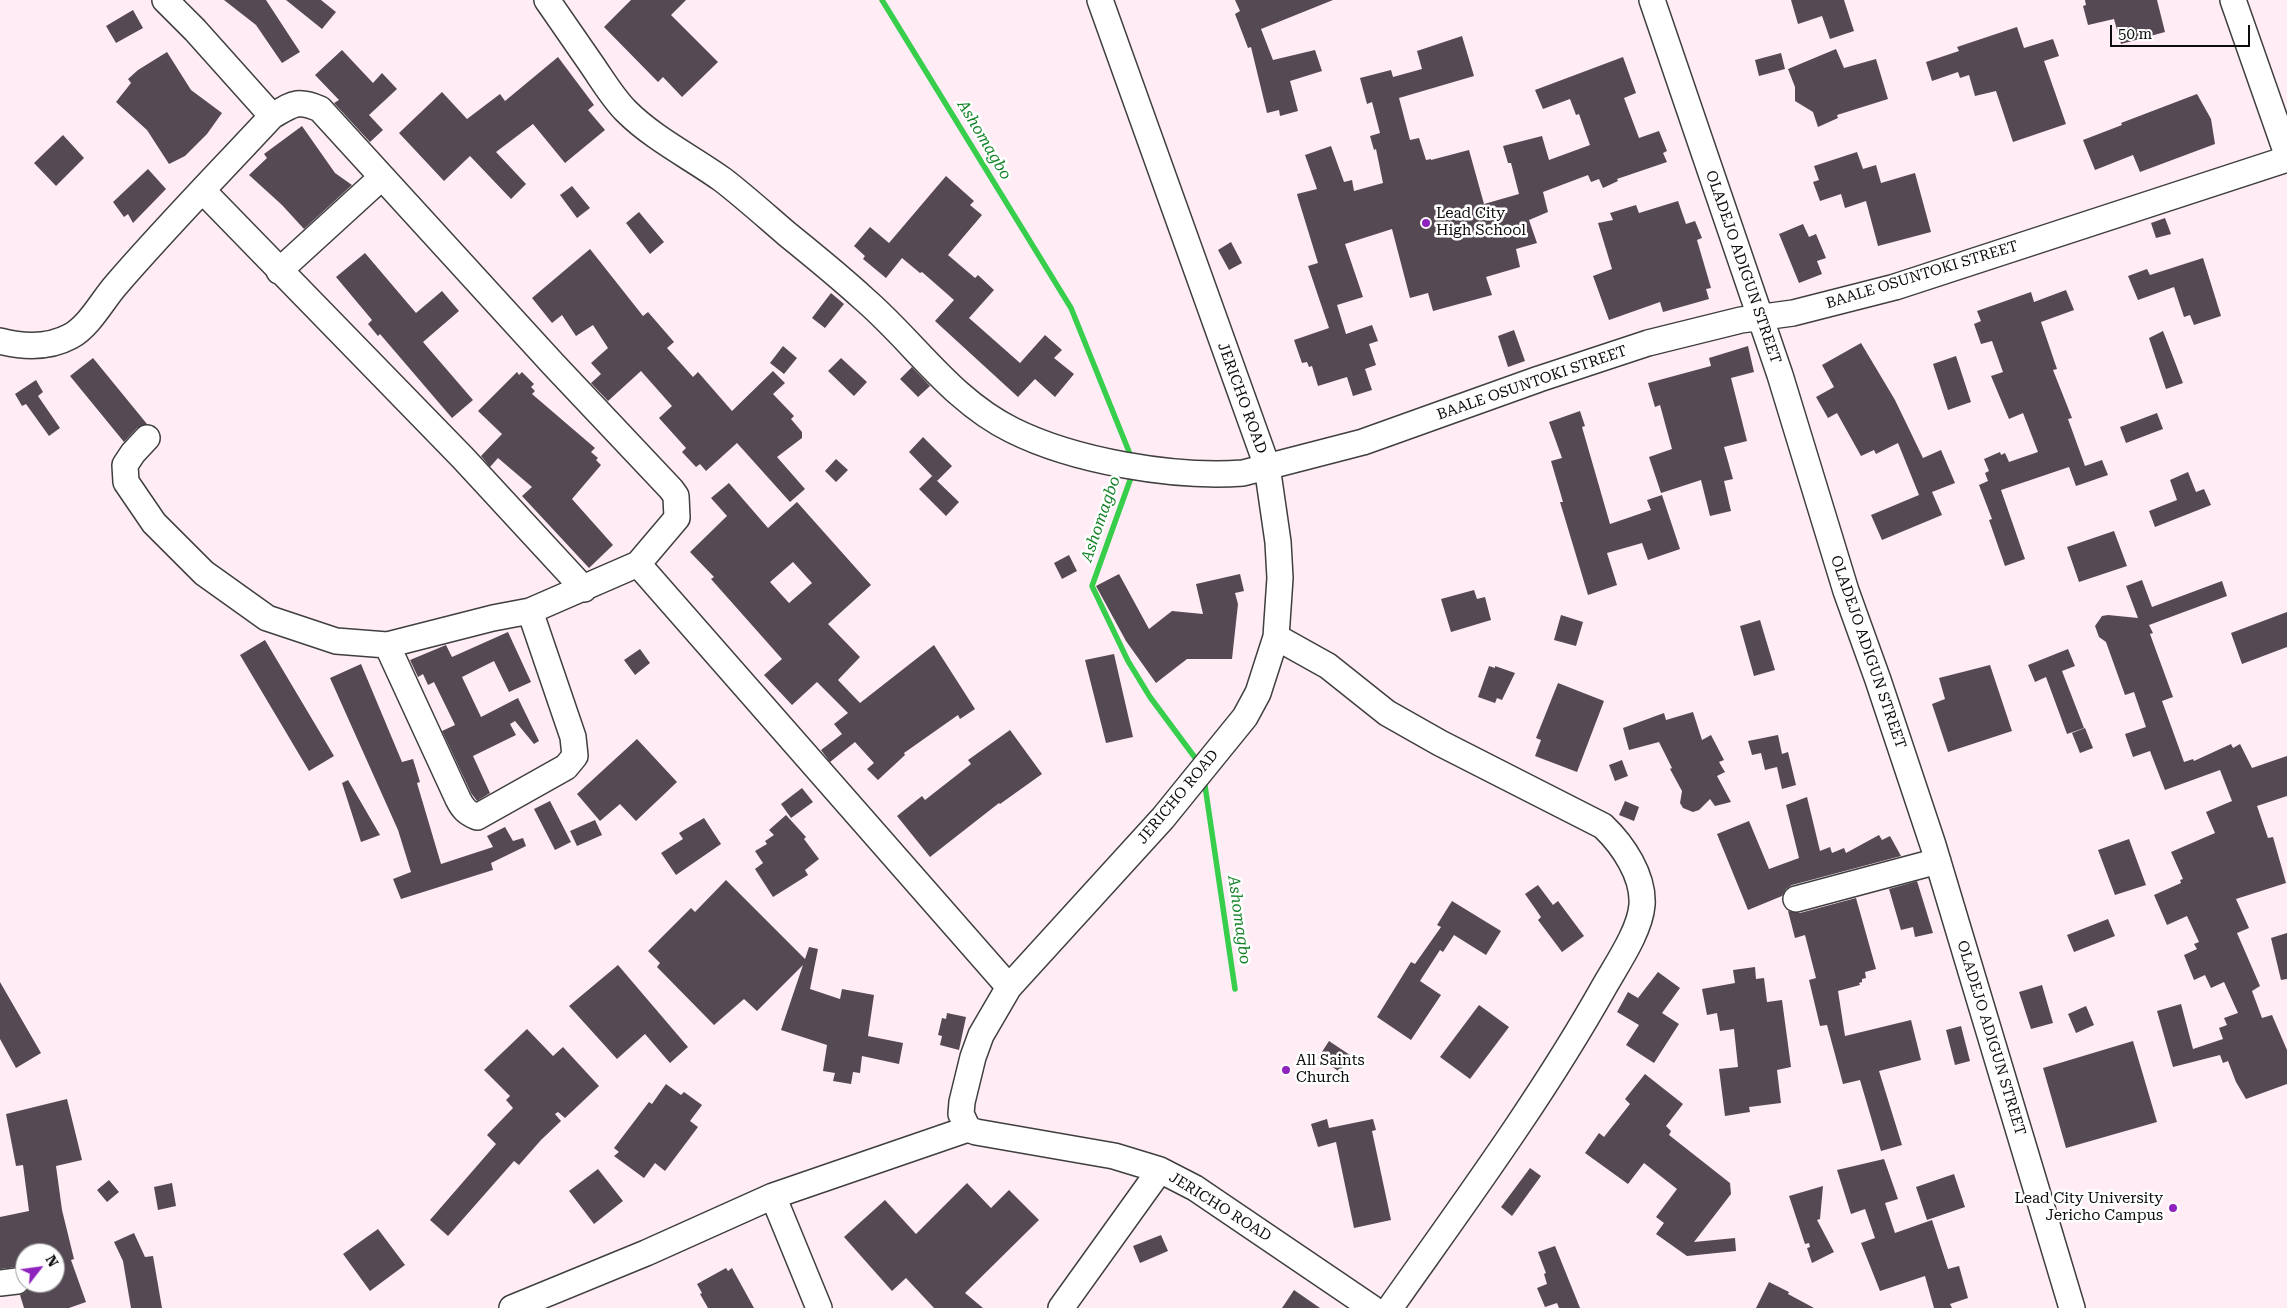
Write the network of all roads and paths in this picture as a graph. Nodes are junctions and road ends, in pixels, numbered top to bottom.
1 (165, 0) edge
2 (547, 0) edge
3 (1100, 0) edge
4 (1652, 0) edge
5 (2233, 0) edge
6 (272, 116) junction
7 (2287, 154) edge
8 (2287, 159) edge
9 (382, 177) junction
10 (203, 191) junction
11 (279, 271) junction
12 (1759, 317) junction
13 (0, 341) edge
14 (148, 438) dead end
15 (1267, 466) junction
16 (638, 564) junction
17 (584, 589) junction
18 (530, 611) junction
19 (1276, 636) junction
20 (387, 646) junction
21 (1938, 861) junction
22 (1796, 899) dead end
23 (1009, 987) junction
24 (968, 1129) junction
25 (1160, 1170) junction
26 (773, 1196) junction
27 (512, 1308) edge
28 (819, 1308) edge
29 (1060, 1308) edge
30 (1372, 1308) edge
31 (1390, 1308) edge
32 (2072, 1308) edge

1 - 6 street
2 - 15 street, BAALE OSUNTOKI STREET
3 - 15 street, JERICHO ROAD
4 - 12 street, OLADEJO ADIGUN STREET
5 - 7 street
6 - 9 street
6 - 10 street
8 - 12 street, BAALE OSUNTOKI STREET
9 - 11 street
9 - 16 street
10 - 11 street
10 - 13 street
11 - 17 street
12 - 15 street, BAALE OSUNTOKI STREET
12 - 21 street, OLADEJO ADIGUN STREET
14 - 20 street
15 - 19 street, JERICHO ROAD
16 - 17 street
16 - 23 street
17 - 18 street
18 - 20 street
18 - 20 street
19 - 23 street, JERICHO ROAD
19 - 31 street
21 - 22 street
21 - 32 street, OLADEJO ADIGUN STREET
23 - 24 street, JERICHO ROAD
24 - 25 street, JERICHO ROAD
24 - 26 street
25 - 29 street
25 - 30 street, JERICHO ROAD
26 - 27 street
26 - 28 street

